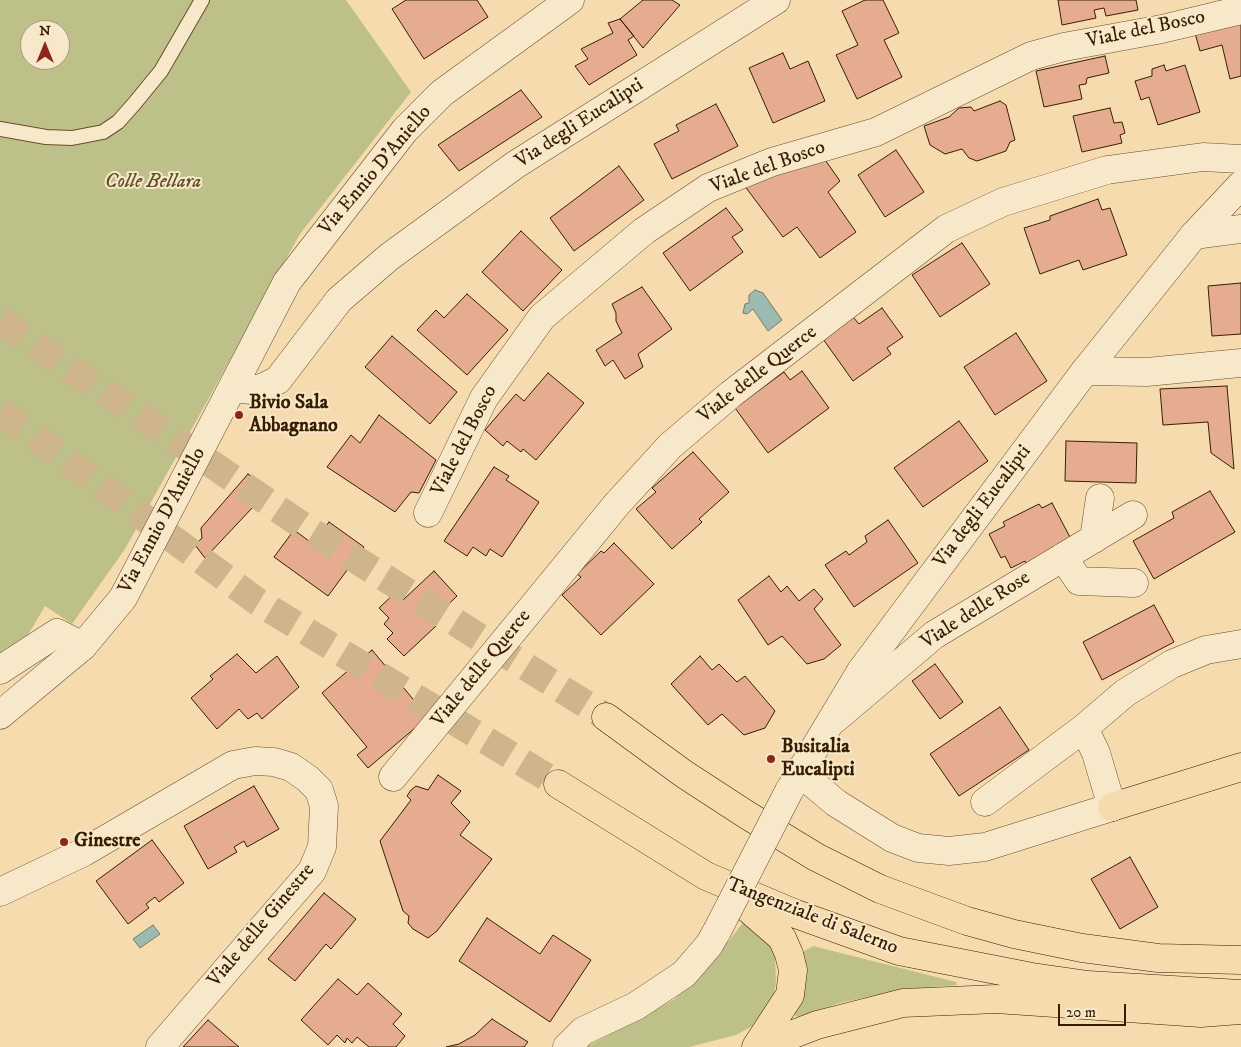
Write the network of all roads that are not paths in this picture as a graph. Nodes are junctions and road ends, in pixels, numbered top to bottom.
1 (202, 0) edge
2 (570, 0) edge
3 (776, 0) edge
4 (1241, 10) edge
5 (0, 128) edge
6 (1241, 159) edge
7 (1241, 185) edge
8 (1241, 229) edge
9 (1194, 236) junction
10 (1241, 363) edge
11 (1085, 371) junction
12 (233, 388) junction
13 (1100, 498) dead end
14 (428, 513) dead end
15 (1133, 515) dead end
16 (1094, 539) junction
17 (1063, 557) junction
18 (1134, 583) dead end
19 (1241, 644) edge
20 (83, 646) junction
21 (0, 670) edge
22 (0, 715) edge
23 (606, 717) tunnel mouth
24 (824, 728) junction
25 (1084, 728) junction
26 (1241, 767) edge
27 (393, 777) dead end
28 (793, 781) junction
29 (558, 784) tunnel mouth
30 (985, 802) dead end
31 (1112, 806) junction
32 (706, 876) junction
33 (0, 892) edge
34 (1241, 960) edge
35 (1241, 994) edge
36 (1241, 1010) edge
37 (160, 1047) edge
38 (567, 1047) edge
39 (756, 1047) edge
40 (760, 1047) edge

1 - 5 lane
2 - 12 street, Via Ennio D'Aniello
3 - 12 street, Via degli Eucalipti
4 - 14 street, Viale del Bosco
6 - 27 street, Viale delle Querce
7 - 9 street, Via degli Eucalipti
8 - 9 street
9 - 11 street, Via degli Eucalipti
10 - 11 street
11 - 24 street, Via degli Eucalipti
12 - 20 street, Via Ennio D'Aniello
13 - 16 street
15 - 16 street, Viale delle Rose
16 - 17 street, Viale delle Rose
17 - 18 street
17 - 24 street, Viale delle Rose
19 - 25 street
20 - 21 street
20 - 22 street, Via Ennio D'Aniello
23 - 34 highway
24 - 28 street, Via degli Eucalipti
25 - 30 street
25 - 31 street
26 - 31 highway
28 - 31 street
28 - 38 street, Via degli Eucalipti, bridge
29 - 32 highway, Tangenziale di Salerno
32 - 35 highway, Tangenziale di Salerno
32 - 39 highway
33 - 37 street, Viale delle Ginestre
36 - 40 highway

